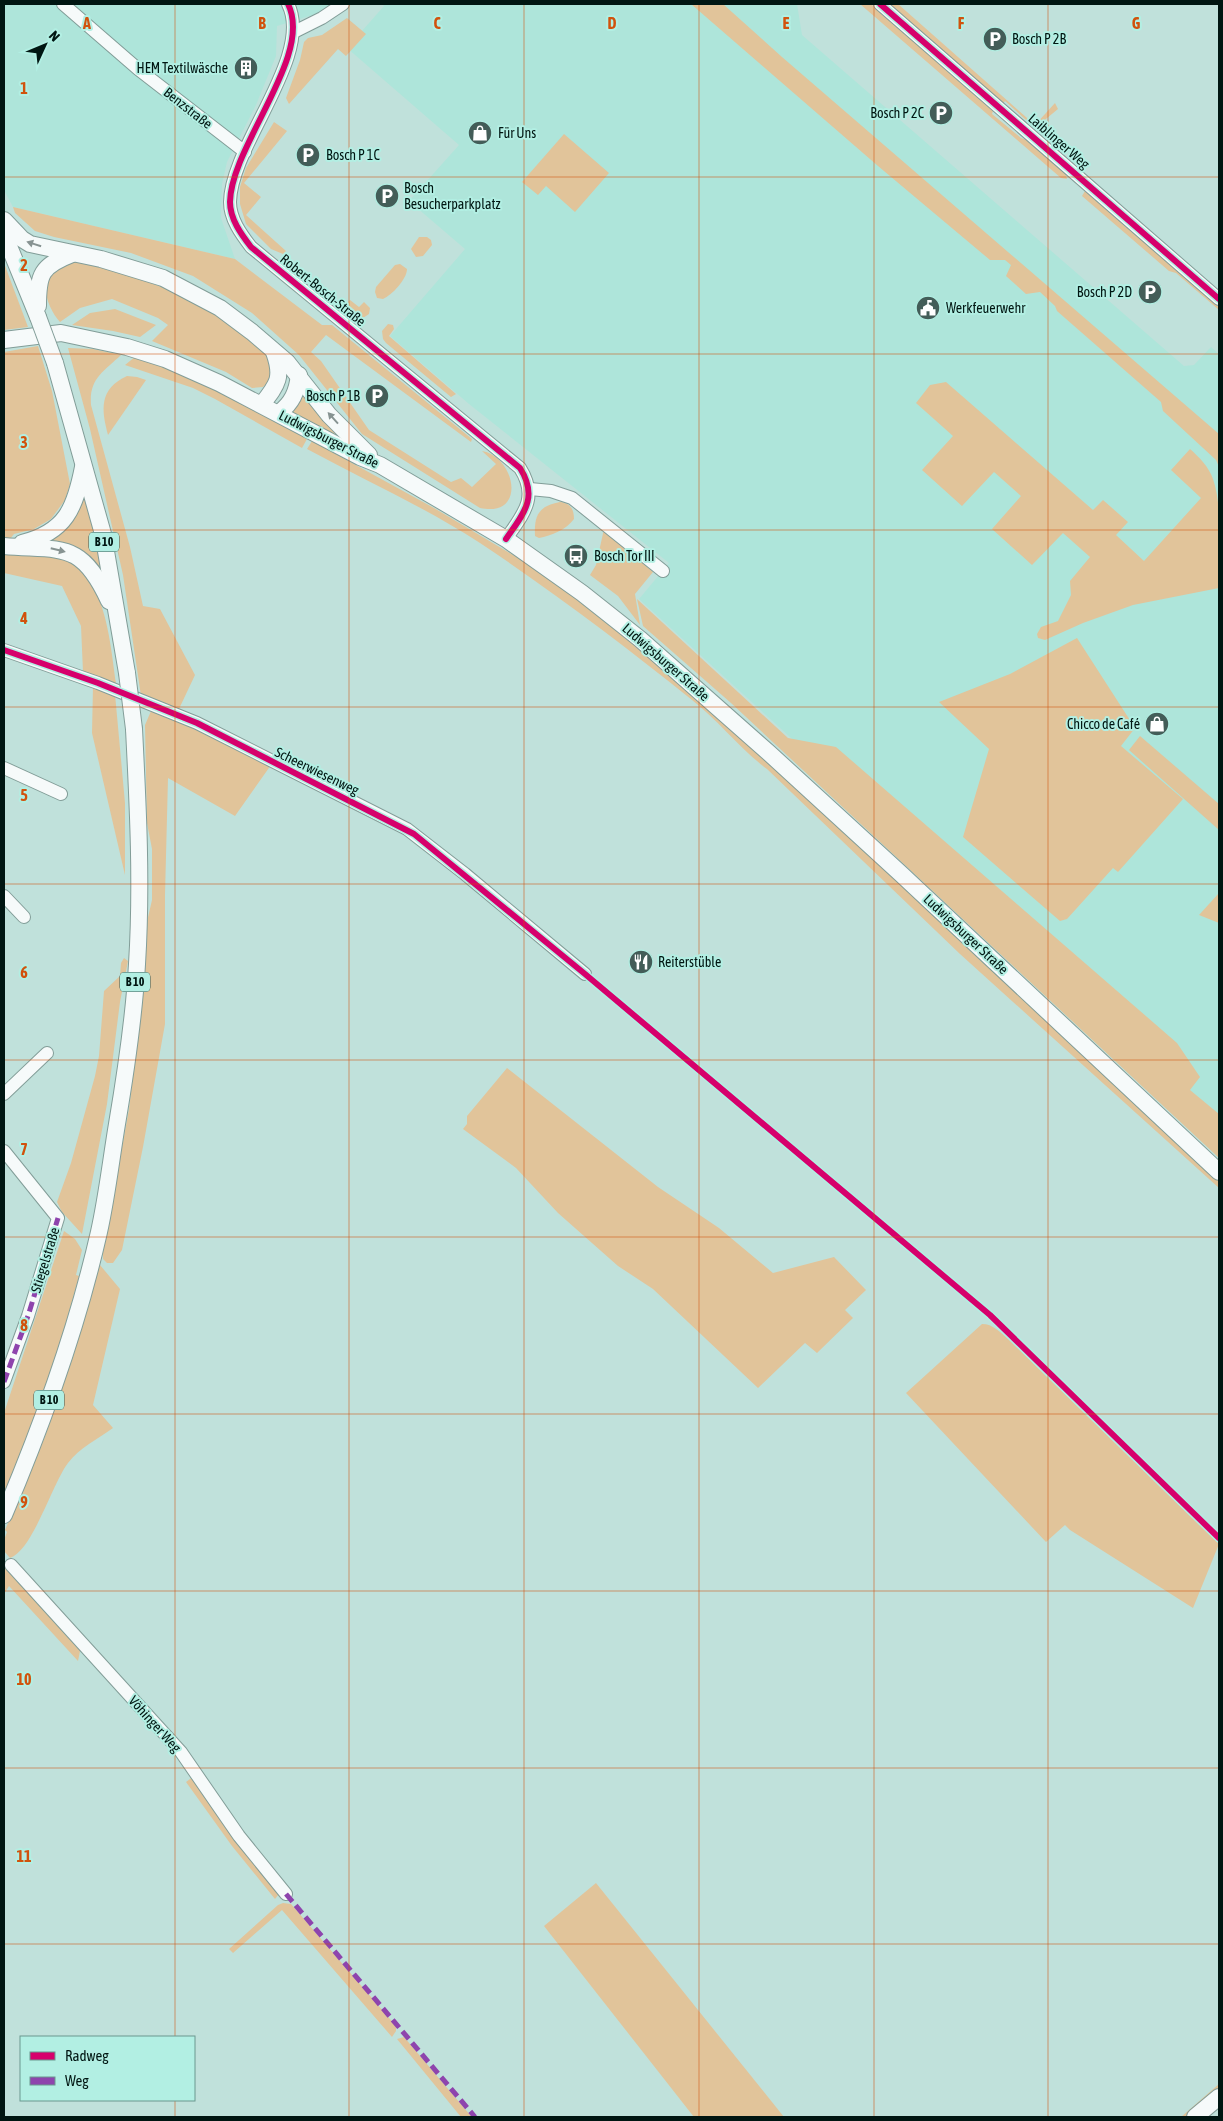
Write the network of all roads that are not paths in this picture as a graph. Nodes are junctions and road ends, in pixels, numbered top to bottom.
1 (64, 4) edge
2 (288, 4) edge
3 (343, 4) edge
4 (880, 4) edge
5 (294, 32) junction
6 (245, 152) junction
7 (4, 220) edge
8 (4, 234) edge
9 (72, 254) junction
10 (1219, 299) edge
11 (38, 316) junction
12 (4, 340) edge
13 (274, 352) junction
14 (299, 376) junction
15 (262, 404) junction
16 (279, 413) junction
17 (84, 462) junction
18 (380, 465) junction
19 (530, 490) junction
20 (506, 539) junction
21 (7, 546) edge
22 (663, 571) dead end
23 (120, 624) junction
24 (4, 650) edge
25 (4, 768) edge
26 (61, 794) dead end
27 (4, 896) edge
28 (24, 917) dead end
29 (585, 974) dead end
30 (47, 1053) dead end
31 (4, 1094) edge
32 (4, 1151) edge
33 (1219, 1172) edge
34 (4, 1382) edge
35 (4, 1515) edge
36 (11, 1565) dead end
37 (286, 1894) dead end
38 (1219, 2097) edge
39 (1195, 2117) edge

1 - 6 street, Benzstraße
2 - 5 street, Robert-Bosch-Straße
3 - 5 street
4 - 10 street, Laiblinger Weg
5 - 6 street, Robert-Bosch-Straße
6 - 19 street, Robert-Bosch-Straße
9 -> 7 main road
8 - 11 main road, B 10
9 - 11 main road
9 - 13 main road
11 - 17 main road, B 10, bridge
12 - 15 main road, Ludwigsburger Straße
13 - 14 main road
13 - 15 main road
14 - 16 main road
18 -> 14 main road
15 - 16 main road, Ludwigsburger Straße
16 - 18 main road, Ludwigsburger Straße
17 - 21 main road
17 - 23 main road, B 10
18 - 20 main road, Ludwigsburger Straße
19 - 20 street
19 - 22 street
20 - 33 main road, Ludwigsburger Straße
21 -> 23 main road
23 - 35 main road, B 10, bridge
24 - 29 street, Scheerwiesenweg
25 - 26 street
27 - 28 street
30 - 31 street
32 - 34 street, Stiegelstraße
36 - 37 street, Vöhinger Weg
38 - 39 main road

